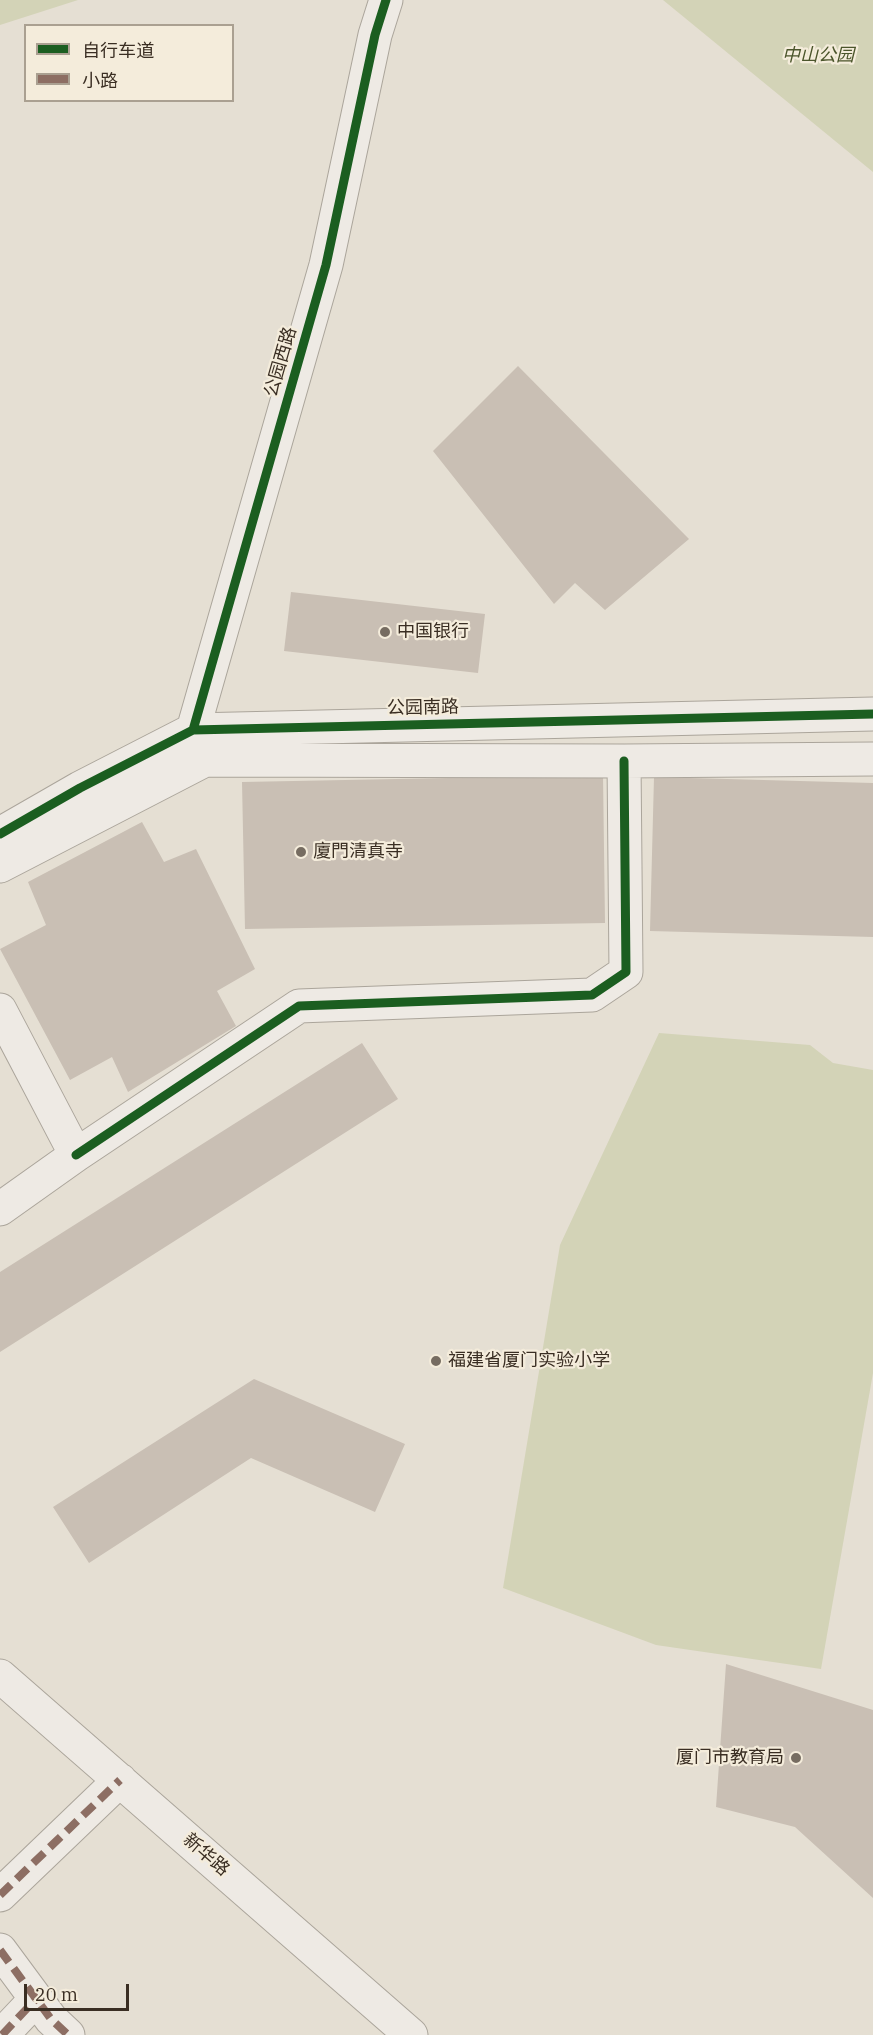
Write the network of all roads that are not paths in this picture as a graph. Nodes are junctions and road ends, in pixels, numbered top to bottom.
1 (362, 0) edge
2 (386, 0) edge
3 (375, 35) junction
4 (873, 714) edge
5 (194, 730) junction
6 (873, 759) edge
7 (624, 761) junction
8 (0, 834) edge
9 (0, 866) edge
10 (0, 1010) edge
11 (76, 1155) junction
12 (0, 1209) edge
13 (0, 1676) edge
14 (120, 1780) junction
15 (0, 1895) edge
16 (0, 1950) edge
17 (36, 1999) junction
18 (2, 2035) edge
19 (68, 2035) edge
20 (411, 2035) edge

1 - 3 street
2 - 3 street, 公园西路
3 - 5 street, 公园西路
4 - 5 street, 公园南路
5 - 8 street, 公园南路
6 - 7 street
7 - 9 street
7 - 11 street
10 - 11 street
11 - 12 street
13 - 14 street, 新华路
14 - 15 street
14 - 20 street, 新华路
16 - 17 street
17 - 18 street
17 - 19 street

